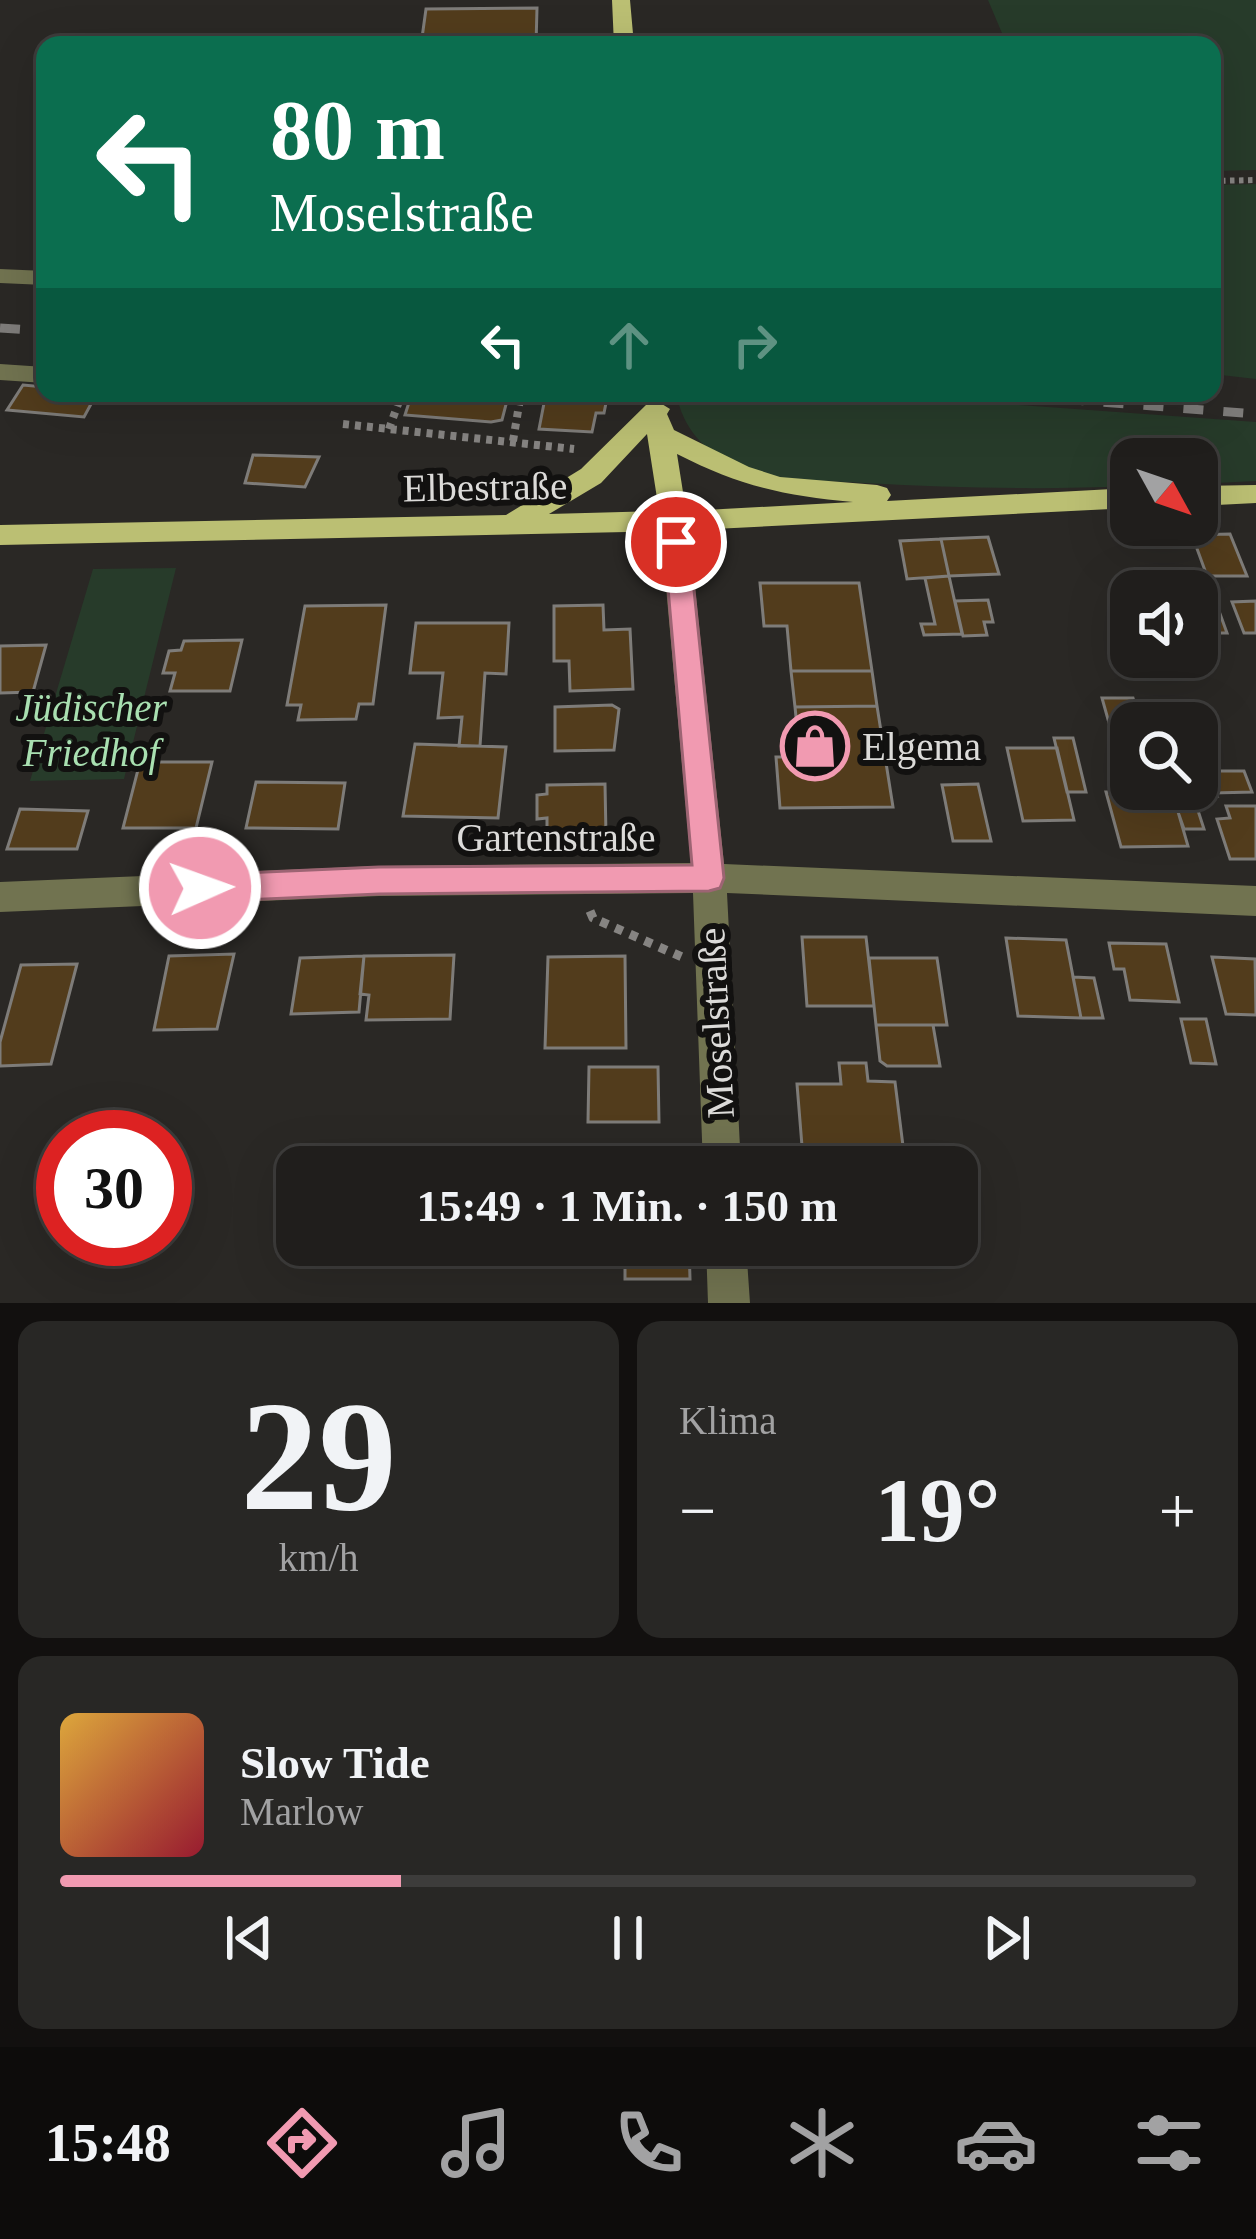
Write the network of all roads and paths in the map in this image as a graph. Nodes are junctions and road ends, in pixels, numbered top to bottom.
1 (621, 0) edge
2 (623, 36) edge
3 (1256, 180) edge
4 (1221, 181) edge
5 (0, 276) edge
6 (36, 278) edge
7 (0, 372) edge
8 (36, 374) edge
9 (399, 402) edge
10 (520, 402) edge
11 (658, 412) edge
12 (343, 424) dead end
13 (389, 429) junction
14 (513, 441) junction
15 (594, 451) dead end
16 (1256, 494) edge
17 (1218, 495) edge
18 (1110, 500) edge
19 (972, 505) junction
20 (674, 521) junction
21 (510, 524) junction
22 (0, 535) edge
23 (709, 878) junction
24 (571, 879) junction
25 (0, 897) edge
26 (1256, 901) edge
27 (713, 963) junction
28 (721, 1146) edge
29 (727, 1266) edge
30 (728, 1303) edge

1 - 2 main road
3 - 4 path
5 - 6 street
7 - 8 street
9 - 13 path
10 - 14 path
11 - 19 main road, Elbestraße
11 - 20 main road
11 - 21 main road
12 - 13 path
13 - 14 path
14 - 15 path
16 - 17 main road
18 - 19 main road, Elbestraße
19 - 20 main road, Elbestraße
20 - 21 main road, Elbestraße
20 - 23 street, Moselstraße
21 - 22 main road, Elbestraße
23 - 24 street, Gartenstraße
23 - 26 street, Gartenstraße
23 - 27 street, Moselstraße
24 - 25 street, Gartenstraße
24 - 27 path
27 - 28 street, Moselstraße
29 - 30 street

